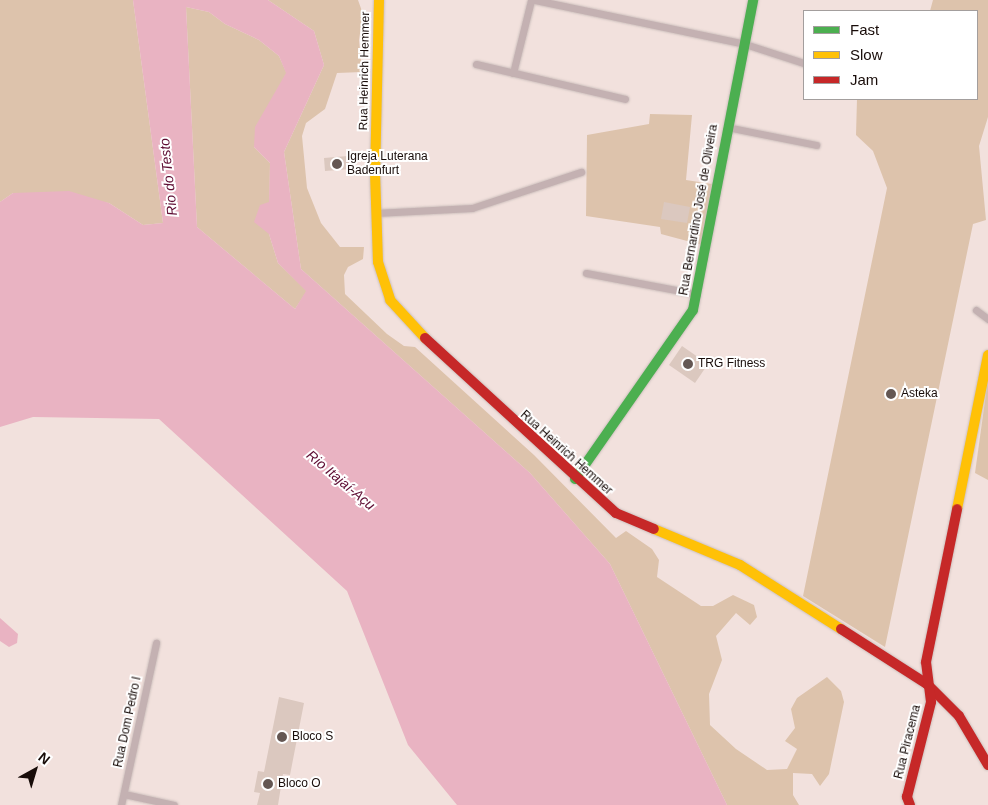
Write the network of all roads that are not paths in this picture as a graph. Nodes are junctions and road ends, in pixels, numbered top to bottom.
1 (379, 0) edge
2 (531, 0) edge
3 (536, 0) edge
4 (753, 0) edge
5 (745, 44) junction
6 (803, 63) edge
7 (476, 64) dead end
8 (513, 73) junction
9 (625, 99) dead end
10 (727, 127) junction
11 (816, 145) dead end
12 (582, 172) dead end
13 (375, 213) junction
14 (586, 273) dead end
15 (697, 294) junction
16 (976, 310) dead end
17 (988, 318) edge
18 (988, 355) edge
19 (575, 479) junction
20 (156, 643) dead end
21 (927, 684) junction
22 (988, 765) edge
23 (124, 794) junction
24 (174, 804) edge
25 (121, 805) edge
26 (910, 805) edge

1 - 13 street, Rua Heinrich Hemmer
2 - 8 street
3 - 5 street
4 - 5 street, Rua Bernardino José de Oliveira
5 - 6 street
5 - 10 street, Rua Bernardino José de Oliveira
7 - 8 street
8 - 9 street
10 - 11 street
10 - 15 street, Rua Bernardino José de Oliveira
12 - 13 street
13 - 19 street, Rua Heinrich Hemmer
14 - 15 street
15 - 19 street, Rua Bernardino José de Oliveira
16 - 17 street
18 - 21 street, Rua Piracema
19 - 21 street, Rua Heinrich Hemmer
20 - 23 street, Rua Dom Pedro I
21 - 22 street, Rua Heinrich Hemmer
21 - 26 street, Rua Piracema
23 - 24 street
23 - 25 street, Rua Dom Pedro I

